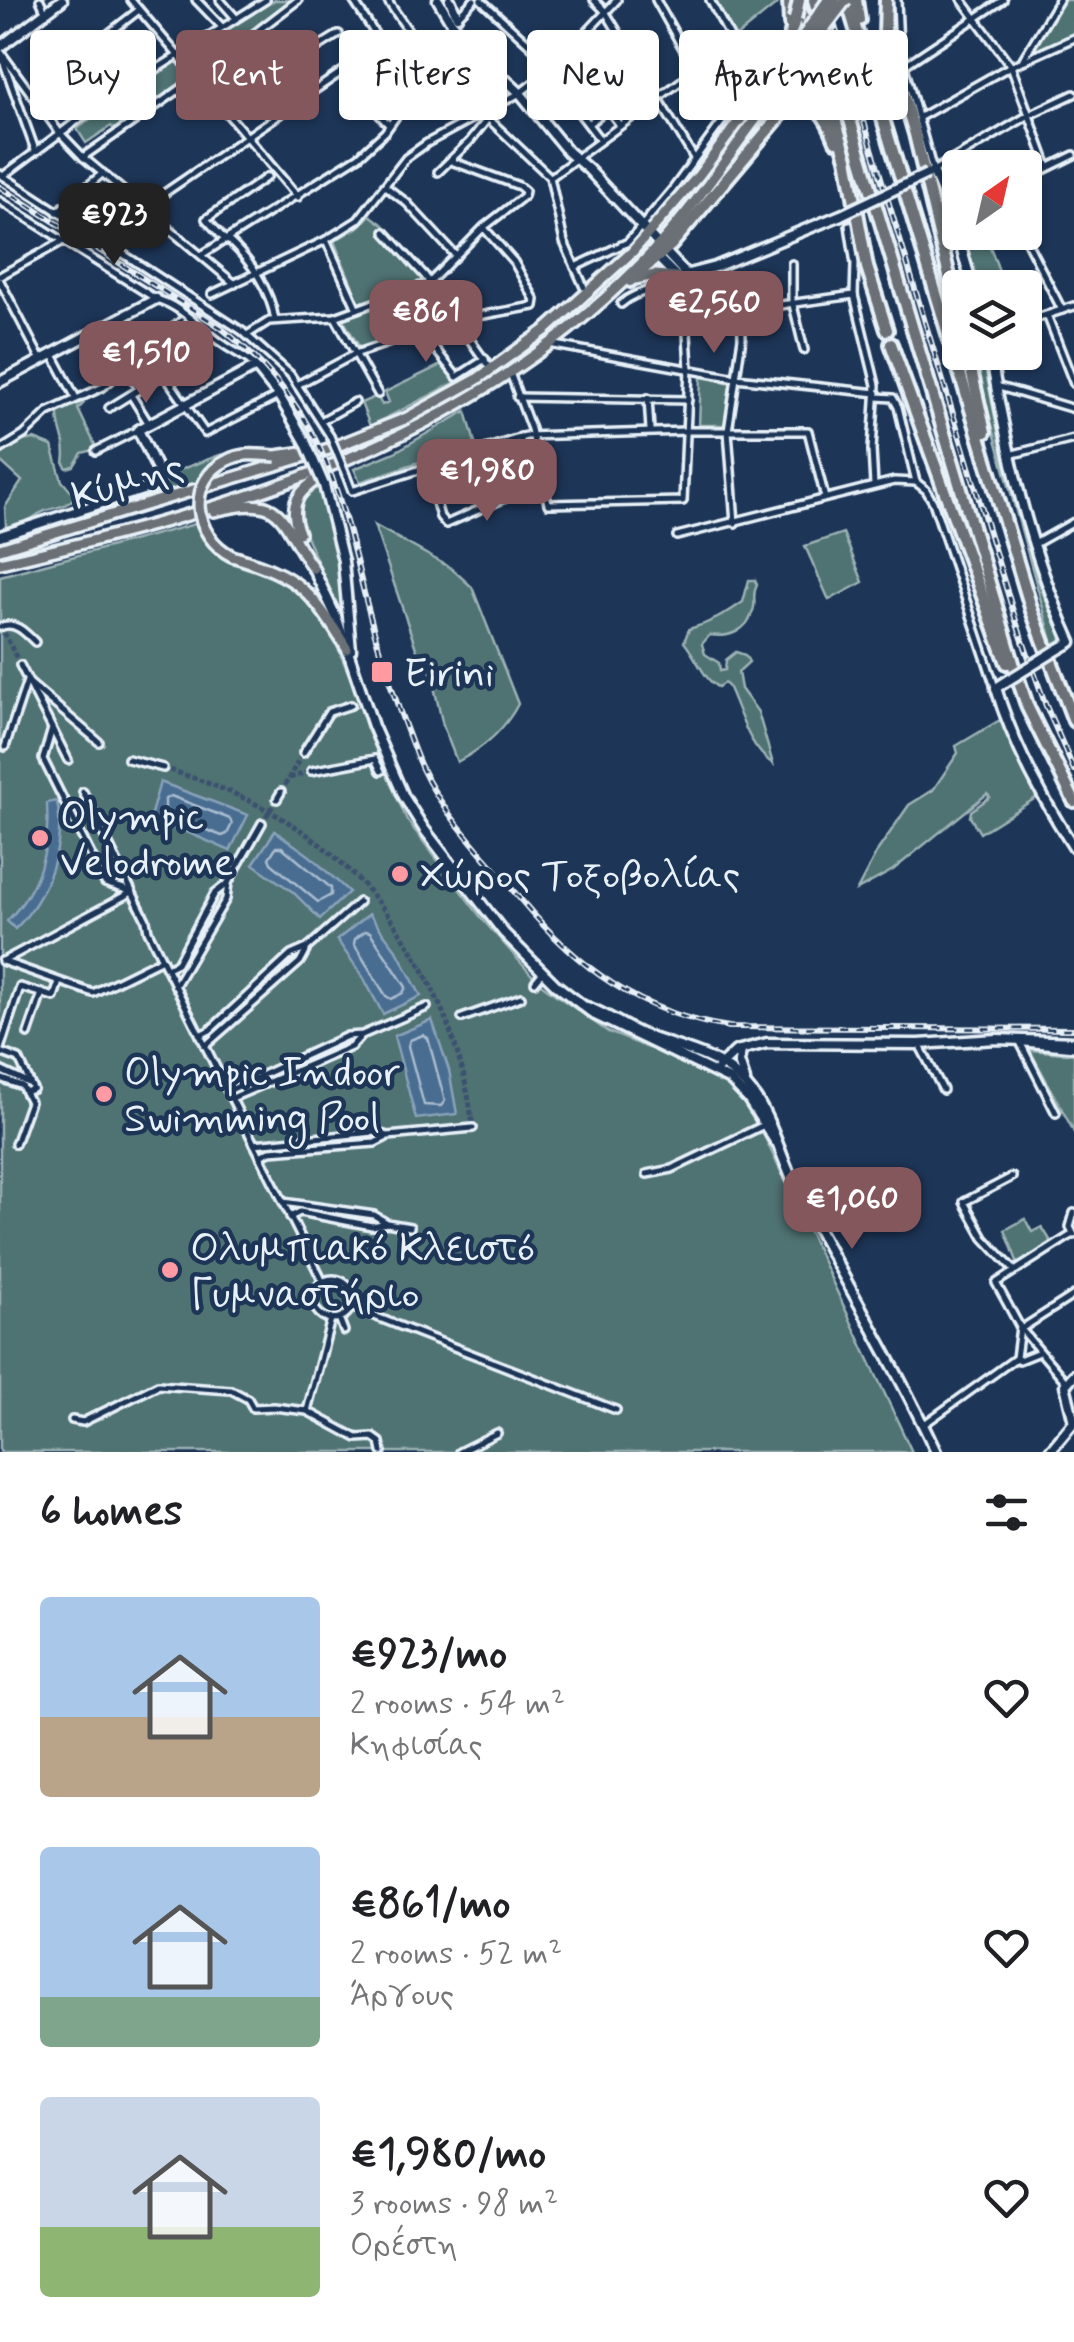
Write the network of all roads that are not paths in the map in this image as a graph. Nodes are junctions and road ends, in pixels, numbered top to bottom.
1 (40, 0) edge
2 (62, 0) edge
3 (131, 0) edge
4 (196, 0) edge
5 (220, 0) edge
6 (266, 0) edge
7 (298, 0) edge
8 (353, 0) edge
9 (387, 0) edge
10 (438, 0) edge
11 (450, 0) edge
12 (477, 0) edge
13 (594, 0) edge
14 (618, 0) edge
15 (656, 0) edge
16 (710, 0) edge
17 (789, 0) edge
18 (798, 0) edge
19 (814, 0) edge
20 (832, 0) edge
21 (847, 0) edge
22 (856, 0) edge
23 (962, 0) edge
24 (1003, 0) edge
25 (1059, 0) edge
26 (895, 1) edge
27 (139, 10) junction
28 (604, 11) junction
29 (46, 13) junction
30 (236, 17) junction
31 (975, 18) junction
32 (454, 19) junction
33 (220, 26) junction
34 (113, 30) edge
35 (214, 30) edge
36 (259, 30) edge
37 (372, 30) edge
38 (408, 30) edge
39 (587, 30) edge
40 (615, 30) edge
41 (727, 30) edge
42 (788, 30) edge
43 (791, 30) edge
44 (813, 30) edge
45 (818, 30) edge
46 (856, 30) edge
47 (861, 30) edge
48 (897, 30) edge
49 (339, 34) dead end
50 (1074, 38) edge
51 (679, 40) edge
52 (319, 46) edge
53 (527, 47) edge
54 (0, 50) edge
55 (176, 54) joint
56 (908, 62) edge
57 (1022, 62) junction
58 (1011, 66) junction
59 (339, 74) edge
60 (908, 78) edge
61 (527, 88) edge
62 (30, 90) edge
63 (176, 92) edge
64 (520, 94) junction
65 (1074, 94) edge
66 (507, 100) edge
67 (659, 102) edge
68 (1029, 116) junction
69 (920, 117) junction
70 (51, 120) edge
71 (232, 120) edge
72 (384, 120) edge
73 (394, 120) edge
74 (471, 120) edge
75 (488, 120) joint
76 (585, 120) edge
77 (593, 120) edge
78 (616, 120) edge
79 (627, 120) edge
80 (723, 120) edge
81 (741, 120) edge
82 (755, 120) edge
83 (884, 120) edge
84 (588, 124) junction
85 (620, 125) junction
86 (390, 126) junction
87 (60, 132) junction
88 (245, 136) junction
89 (600, 140) junction
90 (36, 150) junction
91 (1074, 155) edge
92 (84, 156) junction
93 (575, 159) junction
94 (695, 159) junction
95 (451, 161) junction
96 (1048, 167) junction
97 (1042, 170) edge
98 (438, 172) dead end
99 (930, 172) junction
100 (103, 173) junction
101 (850, 174) junction
102 (1, 175) edge
103 (268, 177) dead end
104 (550, 177) junction
105 (386, 186) junction
106 (942, 191) edge
107 (298, 197) junction
108 (0, 202) edge
109 (144, 206) junction
110 (57, 212) junction
111 (850, 225) dead end
112 (484, 227) junction
113 (385, 232) dead end
114 (644, 232) junction
115 (227, 240) junction
116 (326, 240) junction
117 (62, 241) junction
118 (1031, 250) edge
119 (658, 252) junction
120 (202, 255) junction
121 (456, 256) junction
122 (792, 264) dead end
123 (575, 267) junction
124 (947, 270) edge
125 (257, 274) junction
126 (682, 276) junction
127 (0, 278) edge
128 (630, 282) junction
129 (430, 283) junction
130 (235, 284) junction
131 (584, 288) dead end
132 (212, 294) dead end
133 (610, 294) junction
134 (854, 295) junction
135 (156, 299) junction
136 (792, 302) junction
137 (621, 304) dead end
138 (1074, 306) edge
139 (741, 309) junction
140 (357, 310) junction
141 (1062, 310) junction
142 (1047, 315) junction
143 (335, 317) junction
144 (1042, 317) edge
145 (685, 318) junction
146 (275, 320) junction
147 (456, 320) junction
148 (181, 321) dead end
149 (887, 330) dead end
150 (422, 332) junction
151 (248, 334) junction
152 (548, 344) junction
153 (892, 344) dead end
154 (804, 350) dead end
155 (52, 353) junction
156 (143, 354) junction
157 (356, 354) junction
158 (40, 358) junction
159 (484, 359) junction
160 (256, 366) junction
161 (492, 369) junction
162 (688, 369) junction
163 (126, 370) junction
164 (971, 370) edge
165 (993, 370) edge
166 (510, 373) junction
167 (164, 374) junction
168 (736, 378) junction
169 (0, 382) edge
170 (1074, 384) edge
171 (297, 385) junction
172 (996, 386) junction
173 (140, 389) junction
174 (378, 394) dead end
175 (131, 395) junction
176 (877, 395) junction
177 (279, 396) junction
178 (517, 396) junction
179 (76, 398) junction
180 (648, 398) junction
181 (688, 400) junction
182 (355, 402) dead end
183 (188, 405) junction
184 (109, 408) dead end
185 (1074, 409) edge
186 (320, 421) junction
187 (149, 424) junction
188 (138, 430) junction
189 (686, 430) junction
190 (728, 431) junction
191 (650, 432) junction
192 (532, 436) junction
193 (520, 437) junction
194 (1074, 440) edge
195 (332, 448) junction
196 (0, 450) edge
197 (96, 451) dead end
198 (1010, 455) junction
199 (341, 463) junction
200 (426, 466) junction
201 (990, 468) junction
202 (916, 482) junction
203 (874, 485) junction
204 (825, 498) junction
205 (172, 518) junction
206 (1074, 522) edge
207 (735, 523) junction
208 (677, 536) dead end
209 (0, 542) edge
210 (1034, 546) junction
211 (0, 566) edge
212 (313, 568) junction
213 (0, 626) edge
214 (35, 642) dead end
215 (1073, 643) edge
216 (349, 654) junction
217 (20, 665) tunnel mouth
218 (1014, 678) junction
219 (27, 681) junction
220 (996, 688) junction
221 (351, 705) dead end
222 (1074, 721) edge
223 (52, 729) junction
224 (99, 742) dead end
225 (5, 747) dead end
226 (304, 753) tunnel mouth
227 (128, 759) dead end
228 (68, 760) dead end
229 (163, 768) tunnel mouth
230 (311, 771) tunnel mouth
231 (382, 771) dead end
232 (83, 792) dead end
233 (281, 792) tunnel mouth
234 (276, 798) tunnel mouth
235 (1074, 801) edge
236 (262, 823) tunnel mouth
237 (1074, 848) edge
238 (228, 882) junction
239 (132, 892) junction
240 (359, 902) dead end
241 (307, 948) junction
242 (162, 958) junction
243 (1, 961) edge
244 (167, 968) junction
245 (543, 972) junction
246 (59, 981) junction
247 (535, 982) dead end
248 (175, 986) junction
249 (42, 994) junction
250 (521, 997) dead end
251 (427, 1007) dead end
252 (462, 1018) dead end
253 (28, 1034) dead end
254 (200, 1035) junction
255 (362, 1035) junction
256 (998, 1039) junction
257 (1020, 1042) junction
258 (919, 1044) junction
259 (1074, 1045) edge
260 (205, 1046) junction
261 (0, 1050) edge
262 (741, 1051) junction
263 (739, 1062) junction
264 (721, 1067) junction
265 (0, 1070) edge
266 (0, 1078) edge
267 (748, 1088) junction
268 (228, 1090) junction
269 (943, 1090) dead end
270 (28, 1091) junction
271 (232, 1098) junction
272 (1056, 1113) dead end
273 (764, 1125) junction
274 (473, 1128) dead end
275 (388, 1136) junction
276 (775, 1141) junction
277 (15, 1144) dead end
278 (254, 1144) junction
279 (260, 1156) junction
280 (647, 1174) dead end
281 (1012, 1177) dead end
282 (283, 1202) junction
283 (1074, 1214) edge
284 (290, 1217) junction
285 (387, 1222) junction
286 (410, 1227) dead end
287 (1074, 1234) edge
288 (1014, 1270) junction
289 (323, 1282) junction
290 (1074, 1295) edge
291 (351, 1306) junction
292 (335, 1318) junction
293 (1021, 1329) junction
294 (344, 1331) dead end
295 (1039, 1352) junction
296 (1016, 1358) junction
297 (1074, 1374) edge
298 (1066, 1382) junction
299 (616, 1410) dead end
300 (307, 1411) junction
301 (72, 1420) dead end
302 (1074, 1422) edge
303 (923, 1425) junction
304 (497, 1433) dead end
305 (382, 1452) edge
306 (459, 1452) edge
307 (936, 1452) edge
308 (1049, 1452) edge

1 - 29 street
2 - 29 street
3 - 27 street
4 - 33 street
5 - 30 street
6 - 30 street
7 - 36 street
8 - 37 street
9 - 38 street
10 - 32 street
11 - 32 street
12 - 32 street
12 - 53 street
13 - 28 street
14 - 28 street
15 - 51 street
16 - 41 street
17 - 42 highway
18 - 43 highway, bridge
18 - 101 highway
19 - 218 highway
20 - 44 highway, bridge
21 - 45 main road, Κύμης, bridge
21 - 46 highway
22 - 47 highway
23 - 31 street
24 - 31 street
25 - 57 street
26 - 48 street
26 - 124 highway
27 - 34 street
27 - 55 street
28 - 39 street
28 - 40 street
29 - 54 street
30 - 33 street
31 - 56 street
31 - 58 street
32 - 64 street
33 - 35 street
49 - 52 street
50 - 57 street
54 - 62 street
54 - 90 street
55 - 87 street
57 - 58 street
58 - 68 street
58 - 69 street
59 - 88 street
60 - 69 street
61 - 64 street
63 - 92 street
64 - 66 street
64 - 93 street
65 - 68 street
67 - 94 street
68 - 96 street
68 - 99 street
69 - 99 street
70 - 87 street
71 - 88 street
72 - 86 street
73 - 86 street
74 - 105 street
75 - 95 street
75 - 104 street
76 - 84 street
77 - 84 street
78 - 85 street
79 - 85 street
80 - 94 street
81 - 114 main road, Κύμης
82 - 119 main road, Κύμης
83 - 201 highway
84 - 89 street
85 - 89 street
86 - 107 street
87 - 90 street
87 - 92 street
88 - 107 street
88 - 109 street
89 - 93 street
90 - 102 street
91 - 96 street
92 - 100 street
93 - 104 street
93 - 114 street
94 - 114 street
95 - 98 street
95 - 112 street
96 - 97 street
99 - 106 street
99 - 126 street, bridge
100 - 109 street
100 - 110 street
101 - 119 highway
101 - 149 highway
102 - 110 street
103 - 115 street
104 - 123 street
105 - 116 street
105 - 121 street
107 - 115 street
108 - 117 street
109 - 120 street
110 - 151 street
111 - 134 street
112 - 121 street
112 - 147 street
113 - 129 street
114 - 119 street
114 - 123 street
114 - 161 main road, Κύμης
115 - 120 street
115 - 125 street
116 - 125 street
116 - 140 street
117 - 127 street
117 - 135 street
118 - 141 street
119 - 126 street
119 - 128 highway
119 - 133 main road, Κύμης
120 - 130 street
121 - 129 street
122 - 136 street
123 - 131 street
125 - 130 street
125 - 146 street
126 - 128 main road
126 - 137 street
126 - 145 street
127 - 158 street
128 - 133 main road
129 - 140 street
129 - 147 street
130 - 132 street
133 - 152 main road, Κύμης
134 - 136 street
134 - 176 street
135 - 155 street
135 - 160 street
136 - 139 street
136 - 154 street
138 - 141 street
139 - 145 street
139 - 168 street
140 - 143 street
141 - 142 street
142 - 144 street
142 - 170 street
143 - 146 street
143 - 157 street
145 - 162 street
146 - 151 street
147 - 150 street
147 - 159 street
148 - 156 street
150 - 157 street
150 - 159 street
151 - 171 street
152 - 162 street
152 - 166 main road, Κύμης
153 - 218 highway
155 - 158 street
155 - 179 street
156 - 163 street
156 - 167 street
157 - 171 street
157 - 174 street
158 - 169 street
159 - 161 street
160 - 177 street
160 - 183 street
161 - 195 main road, Κύμης
162 - 168 street
162 - 181 street
163 - 173 street
163 - 179 street
164 - 201 highway
165 - 172 street
166 - 178 street
166 - 199 main road, Κύμης
167 - 173 street
167 - 183 street
168 - 176 street
168 - 190 street
171 - 186 street
172 - 185 street
172 - 198 street
173 - 175 street
175 - 184 street
175 - 187 street
176 - 202 street
176 - 203 street
177 - 183 street
177 - 216 street, bridge
178 - 180 street
178 - 192 street
179 - 196 street
180 - 181 street
180 - 191 street
181 - 189 street
182 - 186 street
183 - 187 street
186 - 200 street, bridge
187 - 188 street
188 - 197 street
188 - 209 street, Κύμης
189 - 190 street
189 - 191 street
189 - 192 street
190 - 204 street
190 - 207 street
191 - 192 street
192 - 193 street
193 - 200 street
193 - 200 street
194 - 198 street
195 - 209 main road, Κύμης
195 - 216 main road, bridge
198 - 210 street
199 - 205 main road, Κύμης
199 - 212 main road
201 - 222 highway
202 - 203 street
202 - 220 street
203 - 204 street
204 - 207 street
205 - 211 main road, Κύμης
205 - 212 main road
206 - 210 street
207 - 208 street
210 - 215 street
212 - 216 street
213 - 214 street
215 - 218 street, bridge
216 - 245 street
217 - 219 street
218 - 220 street
218 - 235 highway
219 - 223 street
219 - 224 street
219 - 225 street
220 - 237 street
221 - 226 street
223 - 228 street
223 - 239 street
227 - 229 street
230 - 231 street
232 - 239 street
233 - 234 street
236 - 238 street
238 - 244 street
238 - 248 street
239 - 242 street
239 - 243 street
240 - 241 street
241 - 254 street
241 - 260 street
242 - 244 street
242 - 246 street
243 - 246 street
244 - 248 street
245 - 247 street
245 - 264 street
246 - 249 street
248 - 254 street
249 - 253 street
249 - 261 street
250 - 252 street
251 - 255 street
254 - 260 street
255 - 268 street
255 - 271 street
256 - 257 street
256 - 258 street
256 - 259 street
257 - 259 street
257 - 272 street
258 - 262 street
258 - 269 street
260 - 268 street
261 - 270 street
262 - 263 street
262 - 264 street
263 - 264 street
263 - 267 street
264 - 267 street
264 - 273 street
265 - 270 street
266 - 270 street
267 - 276 street
268 - 271 street
270 - 277 street
271 - 278 street
273 - 276 street
273 - 280 street
274 - 275 street
275 - 278 street
275 - 279 street
276 - 303 street
278 - 279 street
279 - 282 street
281 - 288 street
282 - 284 street
282 - 285 street
283 - 287 street
284 - 285 street
284 - 289 street
285 - 286 street
287 - 288 street
288 - 293 street
289 - 291 street
289 - 292 street
290 - 293 street
291 - 292 street
291 - 299 street
292 - 294 street
292 - 300 street
293 - 295 street
293 - 296 street
295 - 296 street
295 - 298 street
296 - 303 street
297 - 298 street
298 - 302 street
300 - 301 street
300 - 305 street
302 - 308 street
303 - 307 street
304 - 306 street

